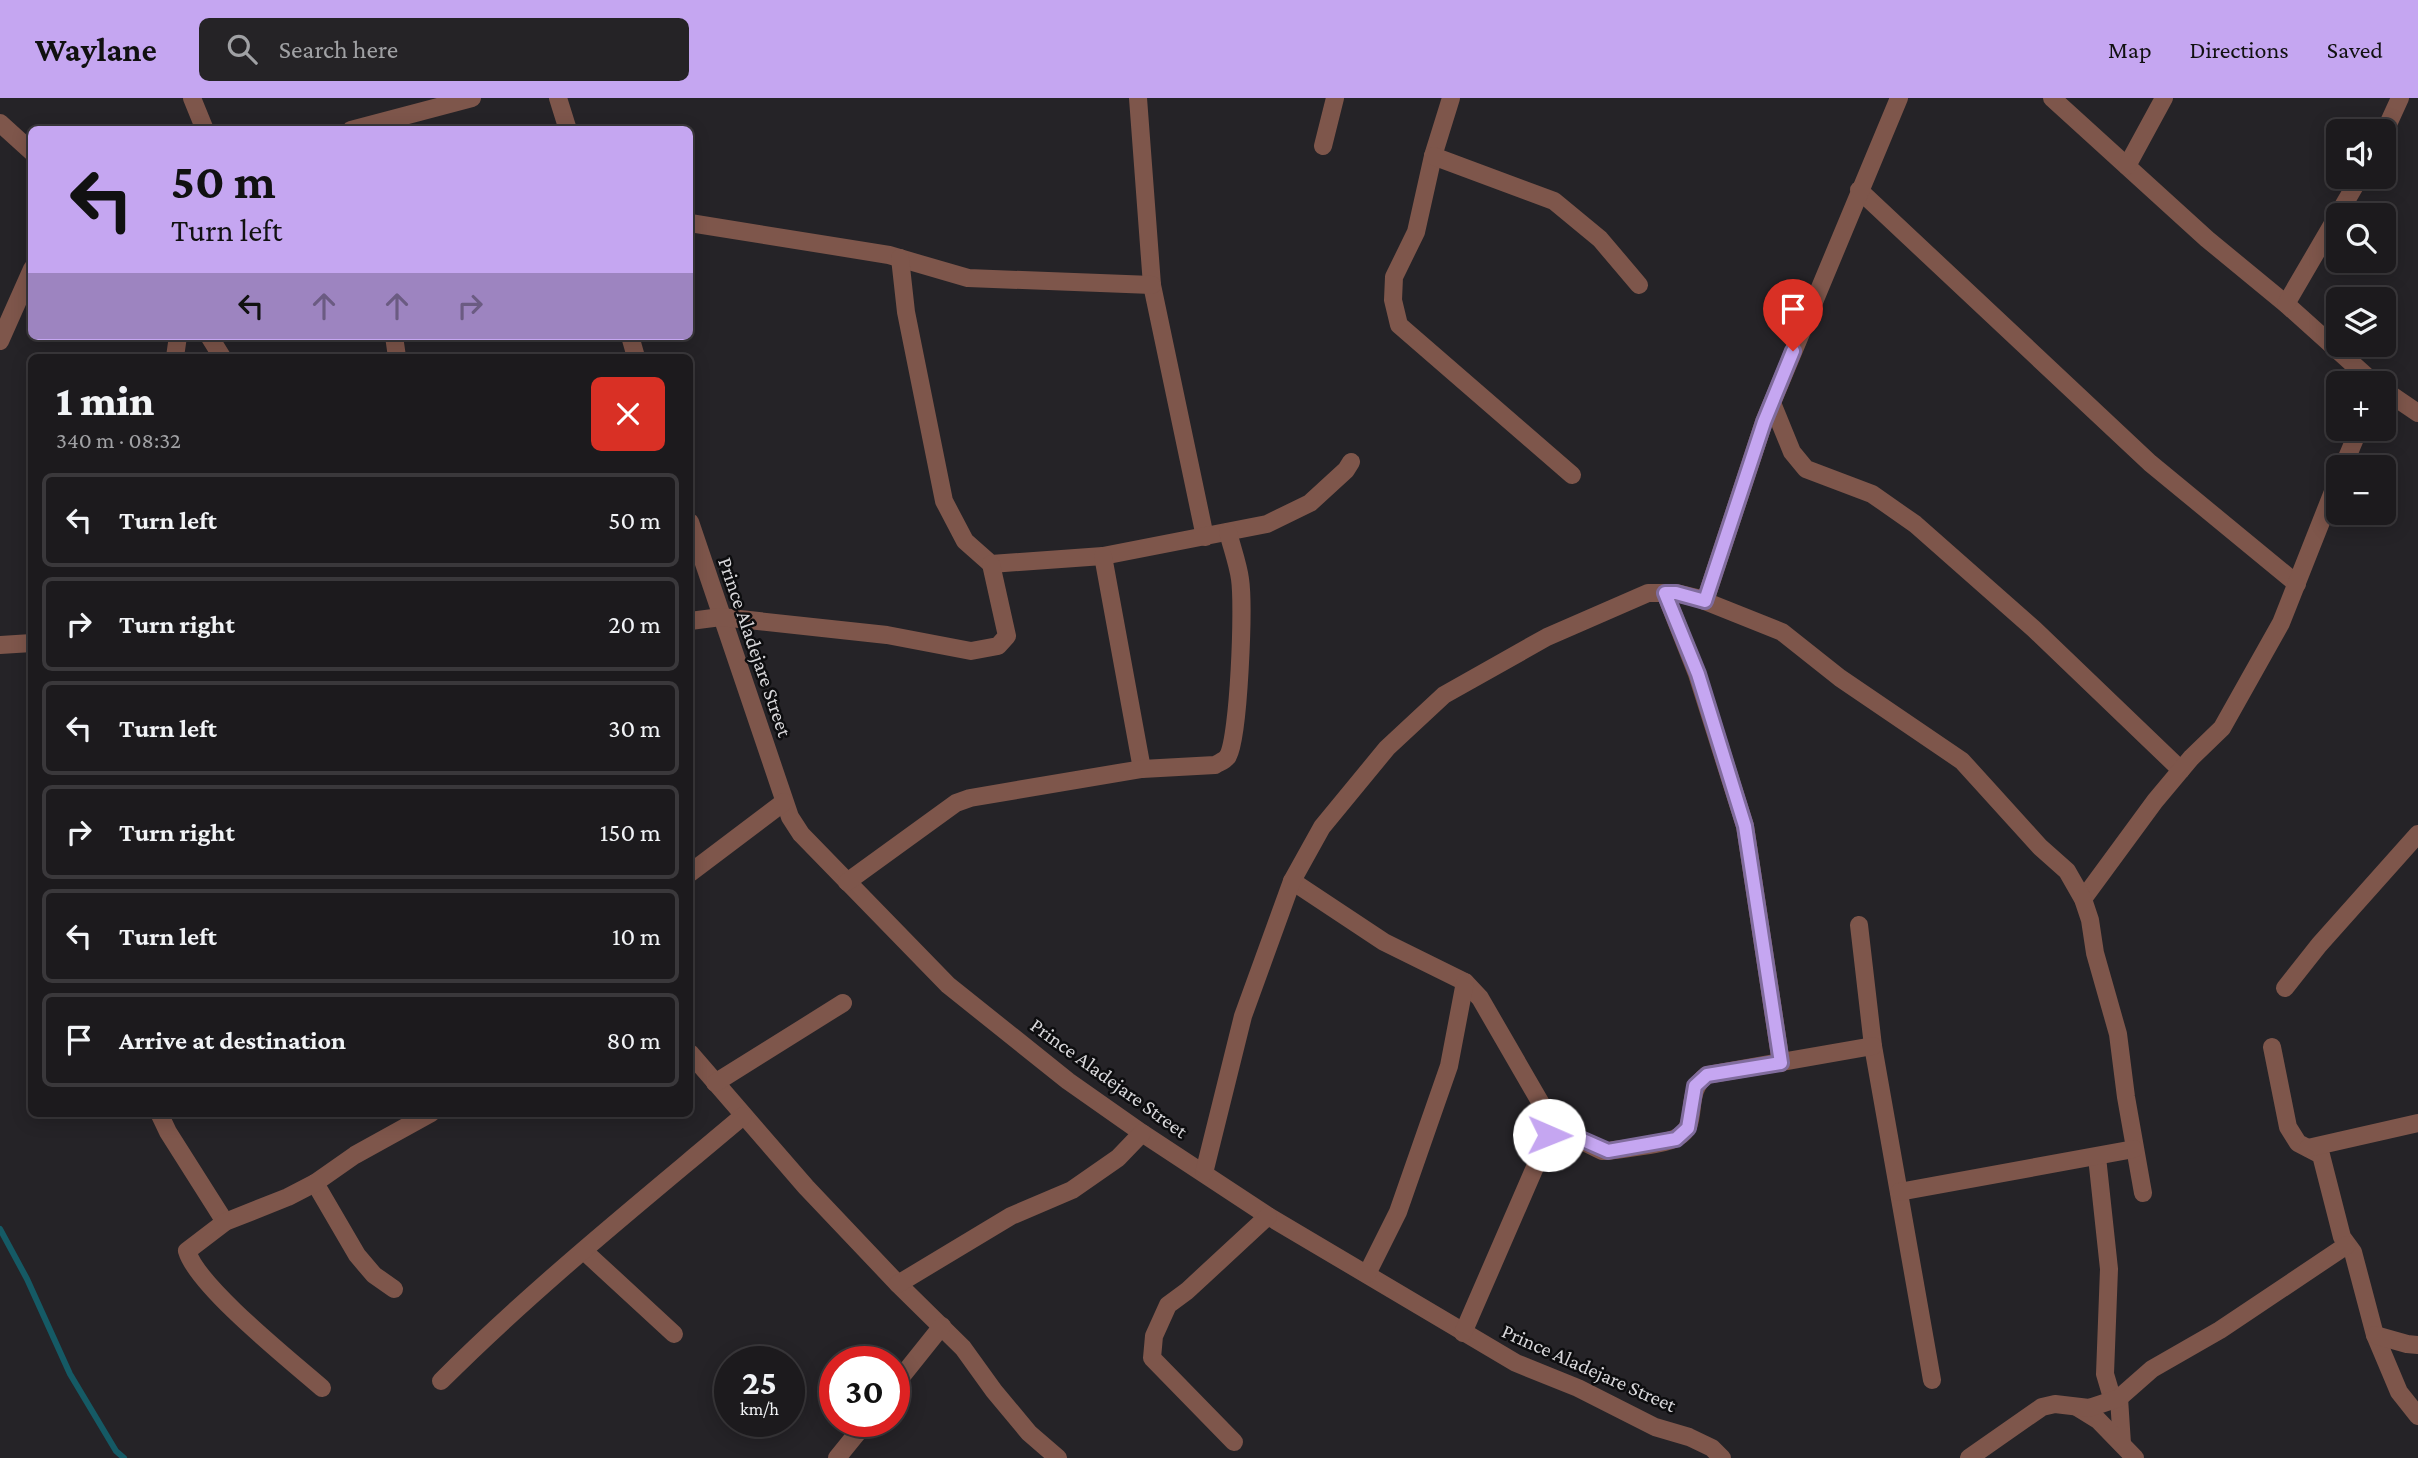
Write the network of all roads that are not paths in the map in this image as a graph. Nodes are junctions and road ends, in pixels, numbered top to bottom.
1 (192, 98) edge
2 (472, 98) edge
3 (558, 98) edge
4 (1138, 98) edge
5 (1335, 98) edge
6 (1451, 98) edge
7 (1899, 98) edge
8 (2052, 98) edge
9 (2164, 98) edge
10 (2400, 98) edge
11 (2390, 119) edge
12 (0, 123) edge
13 (203, 126) edge
14 (364, 126) edge
15 (567, 126) edge
16 (1323, 146) dead end
17 (28, 148) edge
18 (1433, 156) junction
19 (2127, 166) junction
20 (2353, 189) edge
21 (1859, 190) junction
22 (693, 224) edge
23 (900, 258) junction
24 (28, 278) edge
25 (1152, 285) junction
26 (1639, 285) dead end
27 (2286, 304) junction
28 (0, 341) edge
29 (2361, 371) edge
30 (2396, 398) edge
31 (1772, 402) junction
32 (2418, 413) edge
33 (1351, 461) dead end
34 (1572, 475) dead end
35 (2326, 510) edge
36 (693, 532) edge
37 (1228, 532) junction
38 (1205, 537) junction
39 (1103, 556) junction
40 (991, 564) junction
41 (2297, 584) junction
42 (1665, 593) junction
43 (1705, 601) junction
44 (721, 617) junction
45 (693, 621) edge
46 (28, 643) edge
47 (0, 645) edge
48 (1142, 769) junction
49 (2180, 770) junction
50 (784, 802) junction
51 (2418, 834) edge
52 (693, 871) edge
53 (1292, 881) junction
54 (847, 882) junction
55 (2083, 899) junction
56 (1859, 925) dead end
57 (1465, 982) junction
58 (2284, 988) dead end
59 (843, 1003) dead end
60 (1873, 1046) junction
61 (2272, 1047) dead end
62 (693, 1057) edge
63 (1781, 1063) junction
64 (715, 1083) junction
65 (743, 1116) junction
66 (161, 1117) edge
67 (424, 1117) edge
68 (2418, 1123) edge
69 (1549, 1125) junction
70 (1143, 1133) junction
71 (2308, 1148) junction
72 (2134, 1149) junction
73 (2096, 1157) junction
74 (1204, 1173) junction
75 (315, 1183) junction
76 (1899, 1192) junction
77 (2143, 1193) dead end
78 (1268, 1216) junction
79 (225, 1222) junction
80 (2347, 1245) junction
81 (584, 1251) junction
82 (1367, 1274) junction
83 (898, 1284) junction
84 (394, 1289) dead end
85 (942, 1326) junction
86 (674, 1334) dead end
87 (1463, 1334) junction
88 (2375, 1335) junction
89 (2418, 1345) edge
90 (910, 1366) edge
91 (1932, 1380) dead end
92 (441, 1381) dead end
93 (322, 1388) dead end
94 (2116, 1399) junction
95 (2077, 1406) junction
96 (2418, 1416) edge
97 (854, 1437) edge
98 (1234, 1442) dead end
99 (2122, 1444) junction
100 (837, 1458) edge
101 (1058, 1458) edge
102 (1722, 1458) edge
103 (1969, 1458) edge
104 (2135, 1458) edge

1 - 13 street
2 - 14 street
3 - 15 street
4 - 25 street
5 - 16 street
6 - 18 street
7 - 21 street
8 - 19 street
9 - 19 street
10 - 11 street
12 - 17 street
18 - 26 street
18 - 34 street
19 - 27 street
20 - 27 street
21 - 31 street
21 - 41 street
22 - 23 street
23 - 25 street
23 - 40 street
24 - 28 street
25 - 38 street
27 - 29 street
30 - 32 street
31 - 43 street
31 - 49 street
33 - 37 street
35 - 41 street
36 - 44 street, Prince Aladejare Street
37 - 38 street
37 - 48 street
38 - 39 street
39 - 40 street
39 - 48 street
40 - 44 street
41 - 49 street
42 - 43 street
42 - 53 street
42 - 63 street
43 - 55 street
44 - 45 street
44 - 50 street, Prince Aladejare Street
46 - 47 street
48 - 54 street
49 - 55 street
50 - 52 street
50 - 54 street, Prince Aladejare Street
51 - 58 street
53 - 57 street
53 - 74 street
54 - 70 street, Prince Aladejare Street
55 - 72 street
56 - 60 street
57 - 69 street
57 - 82 street
59 - 64 street
60 - 63 street
60 - 76 street
61 - 71 street
62 - 64 street
63 - 69 street
64 - 65 street
65 - 81 street
65 - 83 street
66 - 79 street
67 - 75 street
68 - 71 street
69 - 87 street
70 - 74 street, Prince Aladejare Street
70 - 83 street
71 - 80 street
72 - 73 street
72 - 77 street
73 - 76 street
73 - 94 street
74 - 78 street, Prince Aladejare Street
75 - 79 street
75 - 84 street
76 - 91 street
78 - 82 street, Prince Aladejare Street
78 - 98 street
79 - 93 street
80 - 88 street
80 - 94 street
81 - 86 street
81 - 92 street
82 - 87 street, Prince Aladejare Street
83 - 85 street
85 - 90 street
85 - 101 street
87 - 102 street, Prince Aladejare Street
88 - 89 street
88 - 96 street
94 - 95 street
94 - 99 street
95 - 99 street
95 - 103 street
97 - 100 street
99 - 104 street

